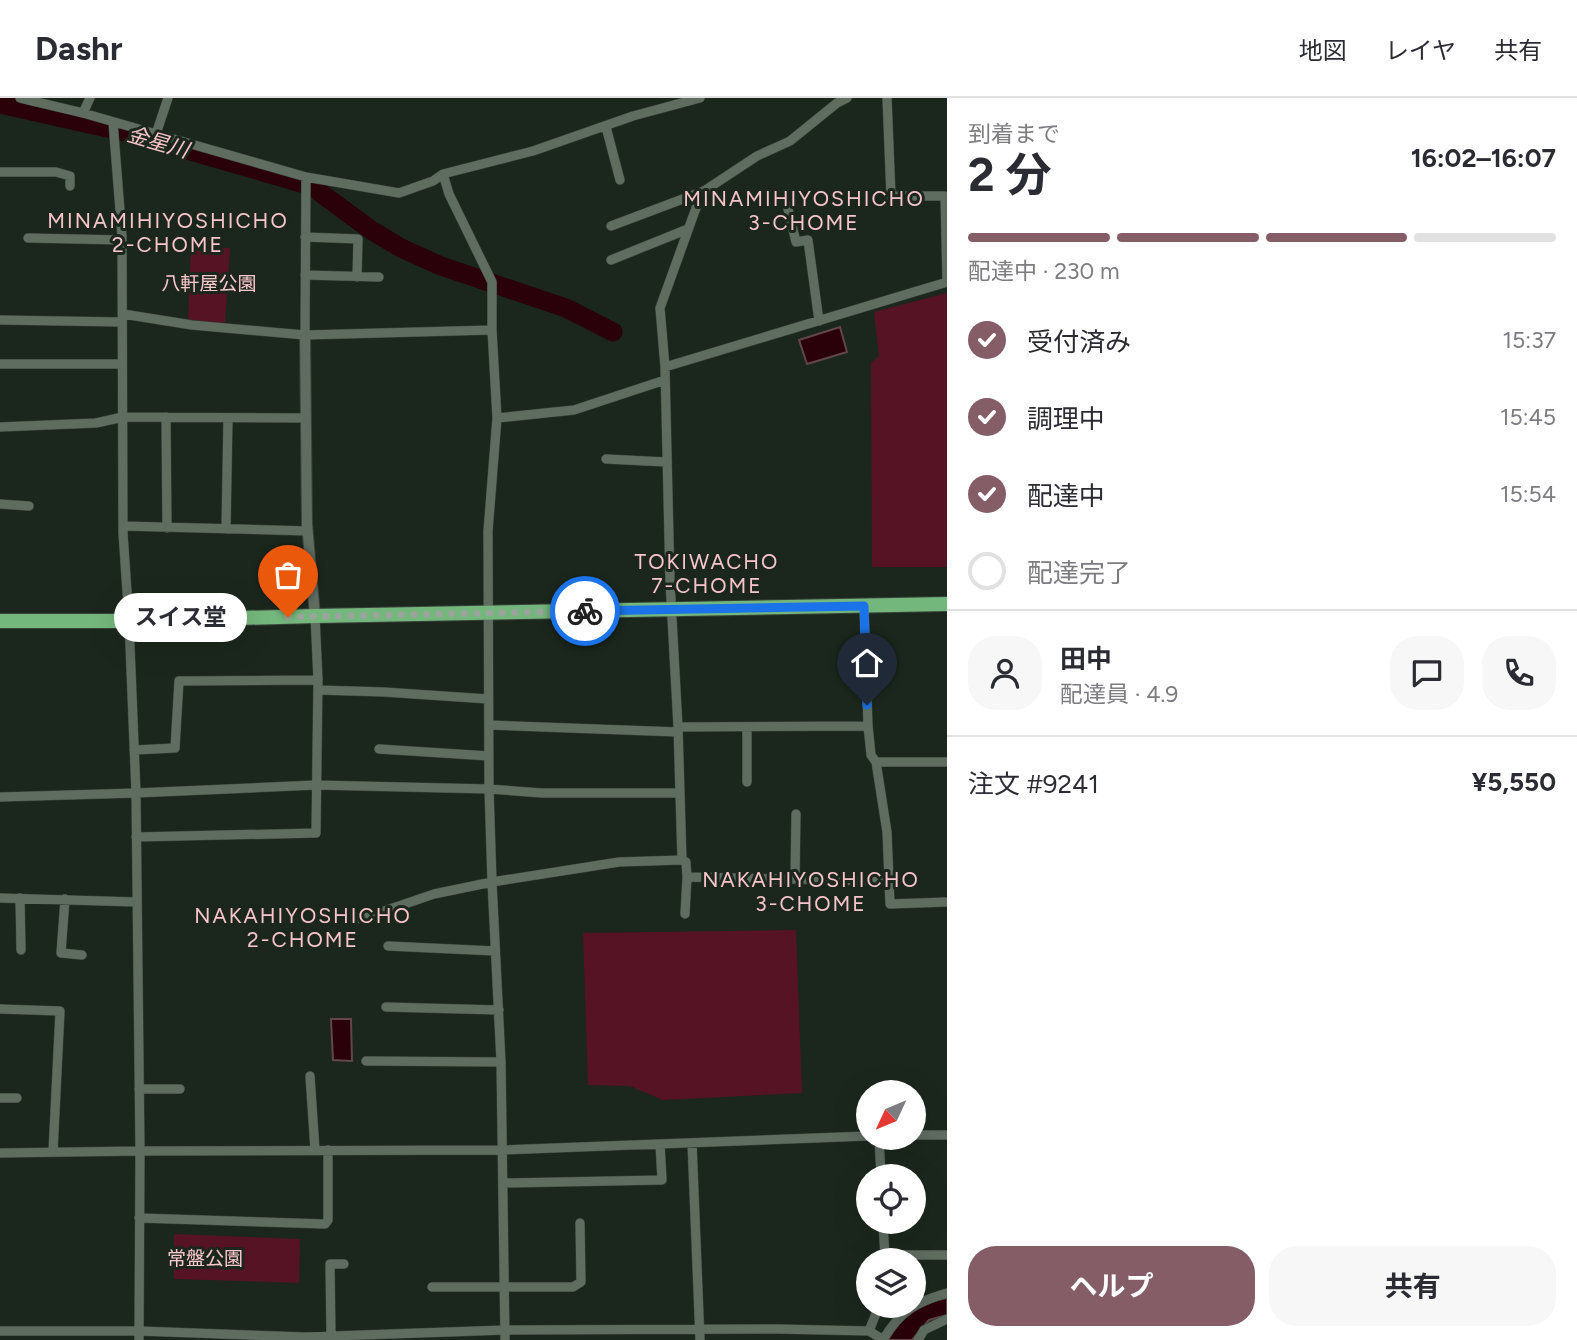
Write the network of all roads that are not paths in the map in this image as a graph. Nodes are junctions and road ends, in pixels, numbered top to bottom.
1 (20, 98) edge
2 (168, 98) edge
3 (700, 98) edge
4 (848, 98) edge
5 (887, 98) edge
6 (86, 100) edge
7 (83, 113) junction
8 (113, 122) junction
9 (606, 127) junction
10 (156, 134) junction
11 (0, 172) edge
12 (443, 174) junction
13 (306, 177) junction
14 (620, 180) dead end
15 (70, 186) dead end
16 (704, 191) junction
17 (787, 205) dead end
18 (611, 226) dead end
19 (688, 229) junction
20 (305, 237) junction
21 (28, 239) dead end
22 (121, 240) junction
23 (611, 260) dead end
24 (305, 275) junction
25 (357, 276) junction
26 (379, 277) dead end
27 (947, 282) edge
28 (122, 318) junction
29 (0, 320) edge
30 (818, 321) junction
31 (492, 330) junction
32 (305, 335) junction
33 (0, 364) edge
34 (122, 364) junction
35 (665, 367) junction
36 (665, 380) junction
37 (123, 417) junction
38 (166, 417) junction
39 (229, 418) junction
40 (306, 418) junction
41 (497, 418) junction
42 (0, 427) edge
43 (606, 459) dead end
44 (666, 462) junction
45 (0, 505) edge
46 (29, 506) dead end
47 (123, 526) junction
48 (167, 528) junction
49 (226, 529) junction
50 (308, 531) junction
51 (947, 604) edge
52 (864, 606) junction
53 (672, 610) junction
54 (488, 613) junction
55 (315, 616) junction
56 (0, 621) edge
57 (129, 621) junction
58 (318, 685) junction
59 (488, 699) junction
60 (489, 725) junction
61 (868, 726) junction
62 (747, 727) junction
63 (678, 729) junction
64 (379, 749) dead end
65 (134, 750) junction
66 (489, 756) junction
67 (876, 762) junction
68 (947, 762) edge
69 (747, 782) dead end
70 (316, 785) junction
71 (489, 789) junction
72 (136, 793) junction
73 (680, 793) junction
74 (0, 797) edge
75 (796, 814) dead end
76 (136, 837) junction
77 (681, 860) junction
78 (687, 877) junction
79 (795, 879) junction
80 (492, 881) junction
81 (888, 881) junction
82 (0, 898) edge
83 (20, 898) junction
84 (65, 899) junction
85 (137, 902) junction
86 (947, 902) edge
87 (685, 914) dead end
88 (361, 919) dead end
89 (388, 946) dead end
90 (21, 950) dead end
91 (495, 951) junction
92 (82, 955) dead end
93 (386, 1007) dead end
94 (0, 1009) edge
95 (499, 1010) junction
96 (366, 1061) dead end
97 (501, 1062) junction
98 (310, 1076) dead end
99 (139, 1089) junction
100 (180, 1089) dead end
101 (0, 1098) edge
102 (17, 1098) dead end
103 (926, 1135) edge
104 (947, 1135) edge
105 (856, 1136) edge
106 (692, 1143) junction
107 (660, 1144) junction
108 (315, 1150) junction
109 (328, 1150) junction
110 (502, 1150) junction
111 (139, 1151) junction
112 (0, 1153) edge
113 (53, 1153) junction
114 (503, 1183) junction
115 (139, 1218) junction
116 (580, 1223) dead end
117 (947, 1255) edge
118 (926, 1256) edge
119 (344, 1264) dead end
120 (432, 1287) dead end
121 (505, 1287) junction
122 (947, 1293) edge
123 (875, 1318) edge
124 (947, 1319) edge
125 (0, 1331) edge
126 (870, 1331) junction
127 (505, 1335) edge
128 (699, 1335) edge
129 (139, 1336) edge
130 (331, 1336) junction
131 (305, 1338) edge
132 (884, 1340) edge
133 (918, 1340) edge

1 - 7 street
2 - 10 street
3 - 9 street
4 - 16 street
5 - 27 street
6 - 7 street
7 - 8 street
8 - 10 street
8 - 22 street
9 - 12 street
9 - 14 street
10 - 13 street
11 - 15 street
12 - 13 street
12 - 31 street
13 - 20 street
16 - 18 street
16 - 19 street
17 - 30 street
19 - 23 street
19 - 35 street
20 - 24 street
20 - 25 street
21 - 22 street
22 - 28 street
24 - 25 street
24 - 32 street
25 - 26 street
27 - 30 street
28 - 29 street
28 - 32 street
28 - 34 street
30 - 35 street
31 - 32 street
31 - 41 street
32 - 40 street
33 - 34 street
34 - 37 street
35 - 36 street
36 - 41 street
36 - 44 street
37 - 38 street
37 - 42 street
37 - 47 street
38 - 39 street
38 - 48 street
39 - 40 street
39 - 49 street
40 - 50 street
41 - 54 street
43 - 44 street
44 - 53 street
45 - 46 street
47 - 48 street
47 - 57 street
48 - 49 street
49 - 50 street
50 - 55 street
51 - 52 highway
52 - 53 highway
52 - 61 street
53 - 54 highway
53 - 63 street
54 - 55 highway
54 - 59 street
55 - 57 highway
55 - 58 street
56 - 57 highway
57 - 65 street
58 - 59 street
58 - 65 street
58 - 70 street
59 - 60 street
60 - 63 street
60 - 66 street
61 - 62 street
61 - 67 street
62 - 63 street
62 - 69 street
63 - 73 street
64 - 66 street
65 - 72 street
66 - 71 street
67 - 68 street
67 - 81 street
70 - 71 street
70 - 72 street
70 - 76 street
71 - 73 street
71 - 80 street
72 - 74 street
72 - 76 street
73 - 77 street
75 - 79 street
76 - 85 street
77 - 78 street
77 - 80 street
78 - 79 street
78 - 87 street
79 - 81 street
80 - 88 street
80 - 91 street
81 - 86 street
82 - 83 street
83 - 84 street
83 - 90 street
84 - 85 street
84 - 92 street
85 - 99 street
89 - 91 street
91 - 95 street
93 - 95 street
94 - 113 street
95 - 97 street
96 - 97 street
97 - 110 street
98 - 108 street
99 - 100 street
99 - 111 street
101 - 102 street
103 - 104 street
105 - 106 street
106 - 107 street
106 - 128 street
107 - 110 street
107 - 114 street
108 - 109 street
108 - 111 street
109 - 110 street
109 - 115 street
110 - 114 street
111 - 113 street
111 - 115 street
112 - 113 street
114 - 121 street
115 - 129 street
116 - 121 street
117 - 118 street
119 - 130 street
120 - 121 street
121 - 127 street
122 - 132 street
123 - 126 street
124 - 133 street
125 - 129 street
126 - 128 street
126 - 132 street
127 - 128 street
127 - 130 street
129 - 131 street
130 - 131 street

